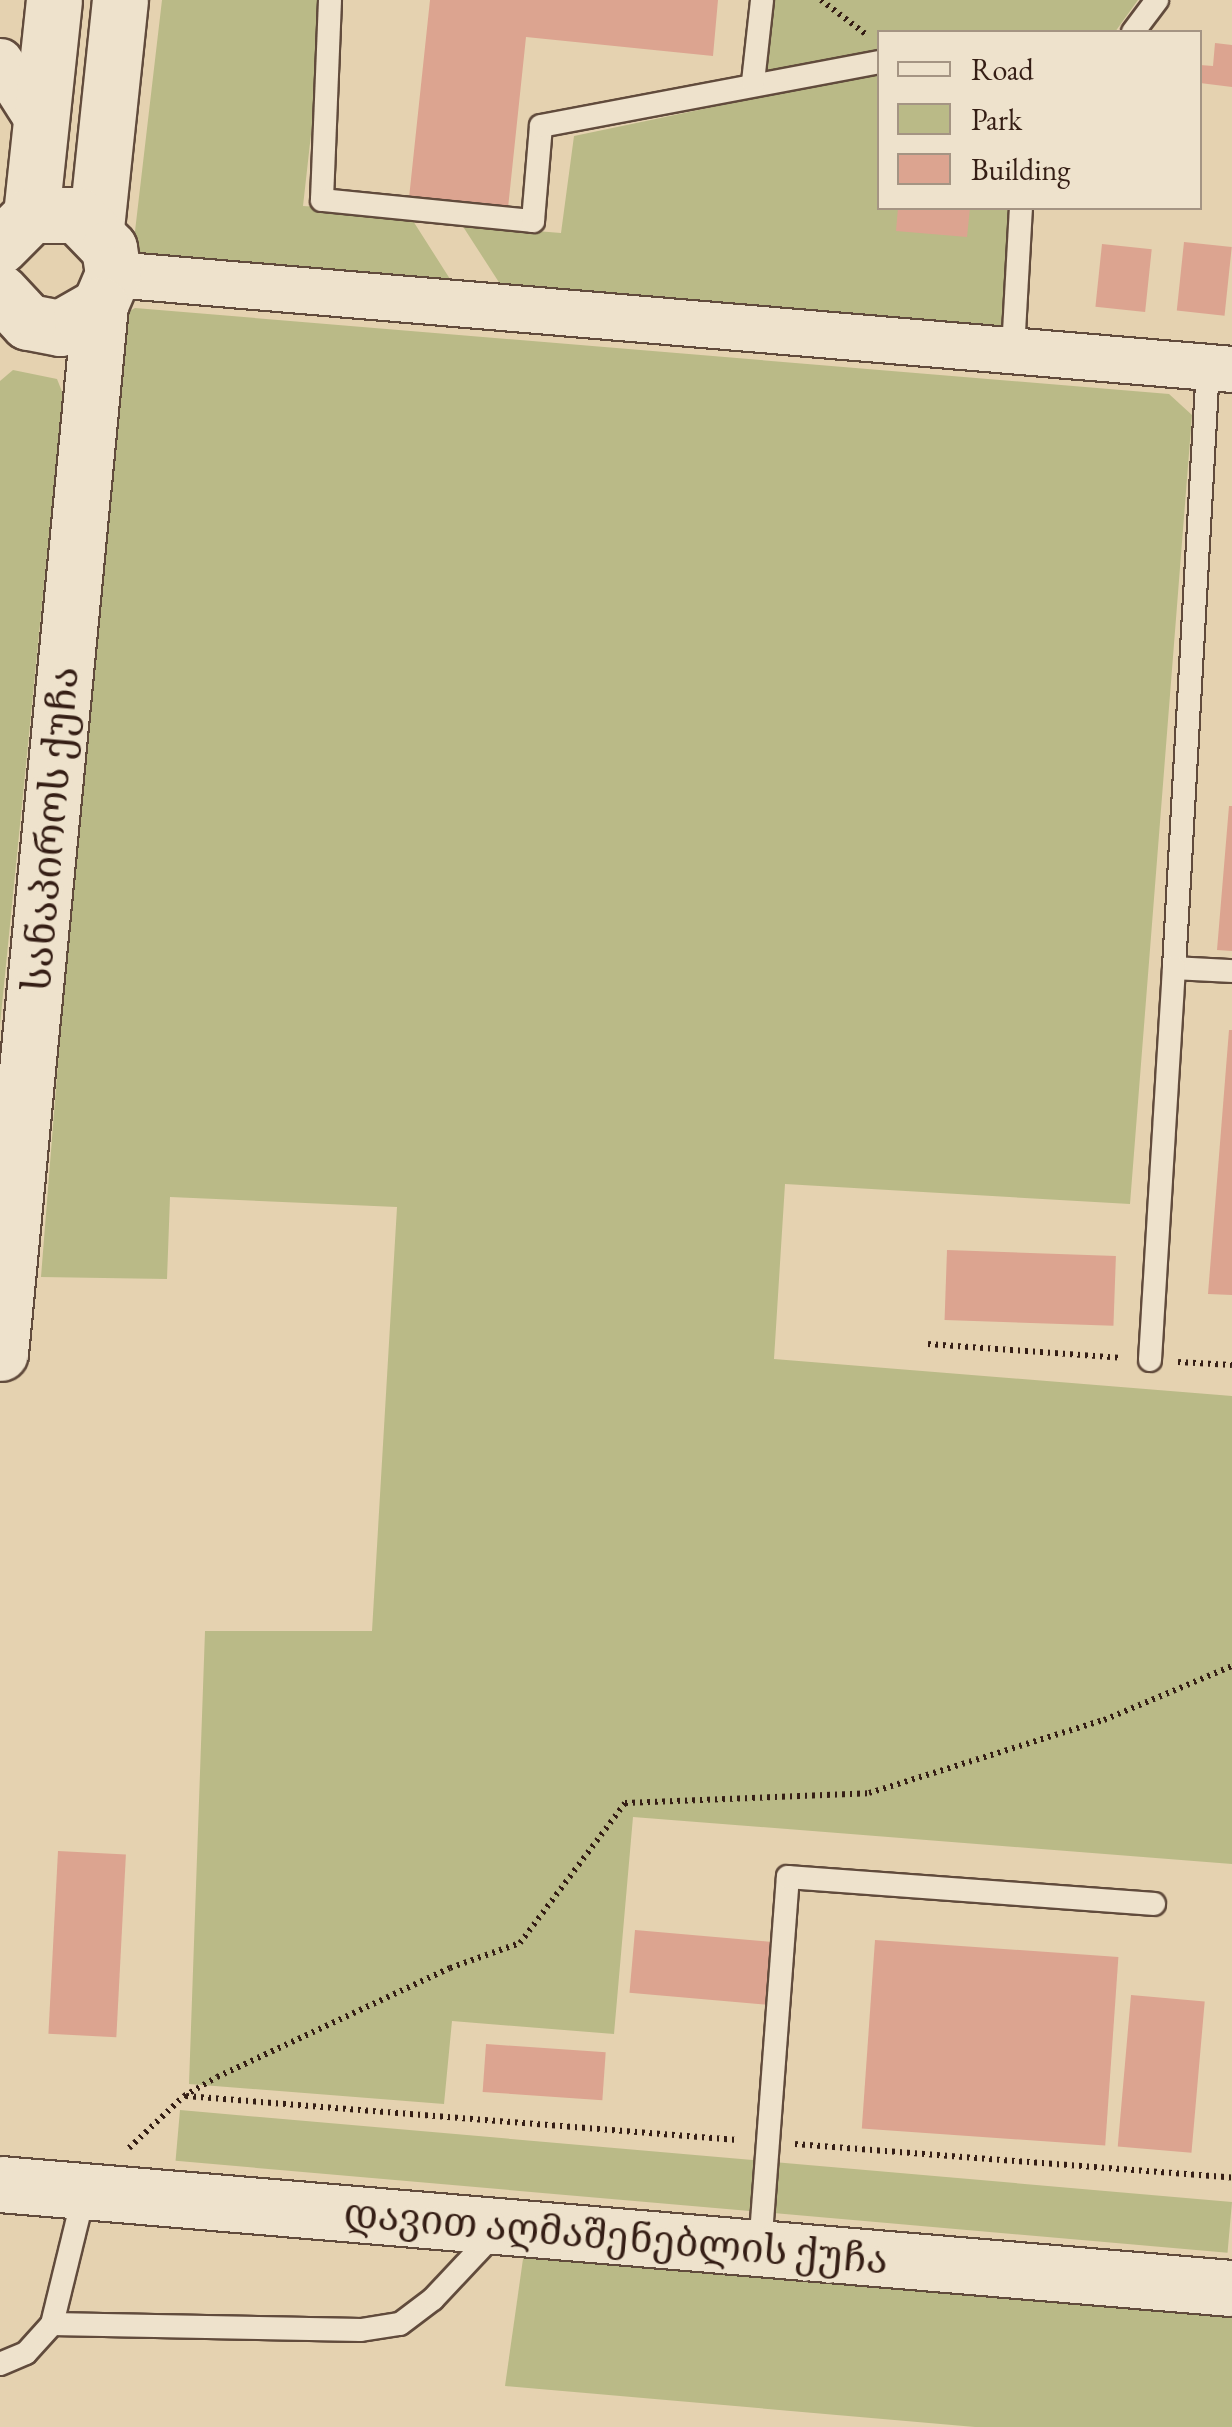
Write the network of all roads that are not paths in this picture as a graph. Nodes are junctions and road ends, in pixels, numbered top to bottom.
1 (54, 0) edge
2 (120, 0) edge
3 (330, 0) edge
4 (762, 0) edge
5 (1157, 0) edge
6 (1135, 30) edge
7 (0, 61) edge
8 (877, 62) edge
9 (754, 82) junction
10 (41, 125) junction
11 (1021, 210) edge
12 (16, 230) edge
13 (103, 269) junction
14 (2, 302) edge
15 (1013, 350) junction
16 (1220, 368) edge
17 (1174, 968) junction
18 (1232, 971) edge
19 (0, 1353) edge
20 (1150, 1360) road end
21 (1154, 1904) dead end
22 (0, 2143) edge
23 (0, 2184) edge
24 (85, 2190) junction
25 (500, 2227) junction
26 (760, 2248) junction
27 (1232, 2288) edge
28 (52, 2324) junction
29 (0, 2364) edge

1 - 10 main road
2 - 13 main road, სანაპიროს ქუჩა
3 - 9 lane
4 - 9 lane
5 - 6 lane
7 - 10 street
8 - 9 lane
10 - 12 main road
11 - 15 lane
12 - 13 main road
13 - 14 main road
13 - 15 street
13 - 19 main road, სანაპიროს ქუჩა
15 - 16 street
16 - 17 lane
17 - 18 lane
17 - 20 lane
21 - 26 lane
22 - 24 main road
23 - 24 main road, დავით აღმაშენებლის ქუჩა
24 - 25 main road, დავით აღმაშენებლის ქუჩა
24 - 28 lane
25 - 26 main road, დავით აღმაშენებლის ქუჩა
25 - 28 lane
26 - 27 main road, დავით აღმაშენებლის ქუჩა
28 - 29 lane

